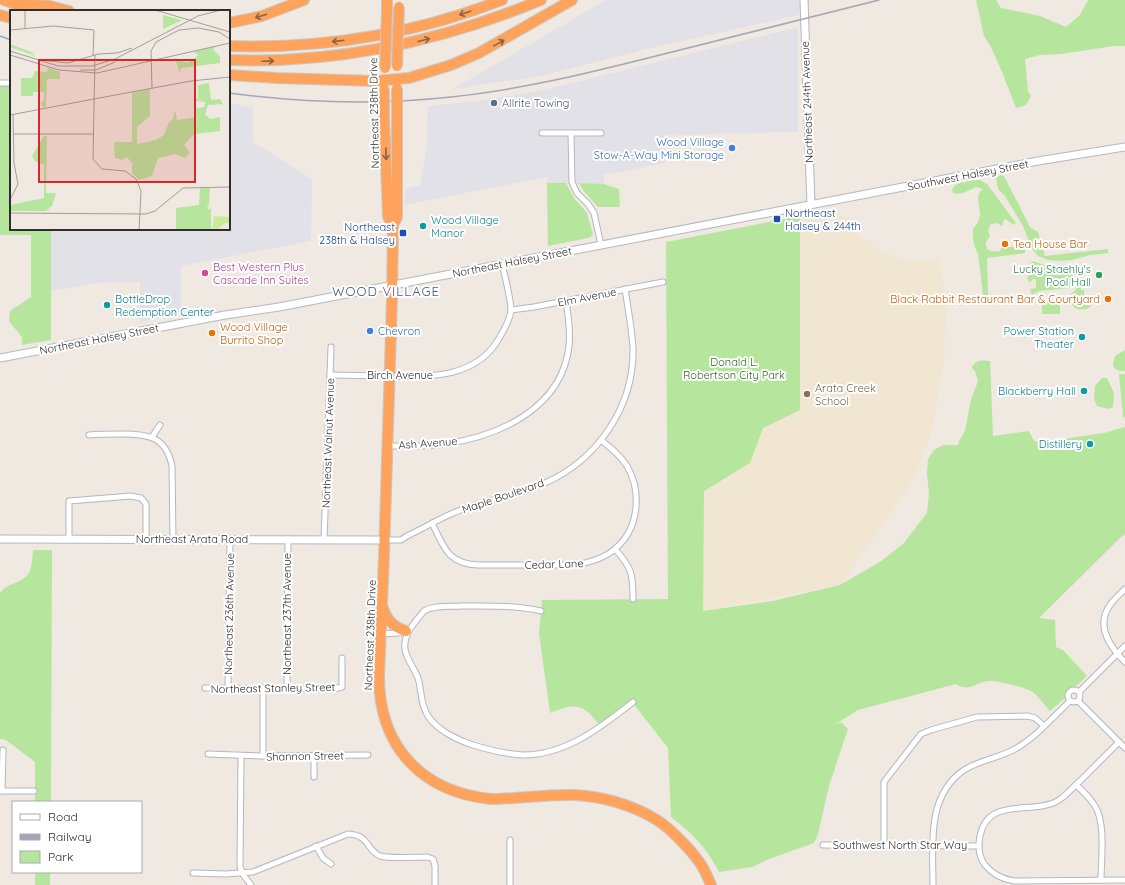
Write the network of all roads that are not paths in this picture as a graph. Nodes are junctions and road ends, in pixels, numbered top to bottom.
1 (4, 0) edge
2 (304, 0) edge
3 (502, 0) edge
4 (541, 0) edge
5 (572, 0) edge
6 (804, 0) edge
7 (399, 3) edge
8 (15, 4) junction
9 (387, 5) edge
10 (33, 10) edge
11 (65, 10) edge
12 (0, 15) edge
13 (10, 18) edge
14 (230, 23) edge
15 (230, 46) edge
16 (230, 60) edge
17 (230, 75) edge
18 (385, 84) junction
19 (397, 84) junction
20 (542, 132) dead end
21 (571, 133) junction
22 (601, 133) dead end
23 (1125, 147) edge
24 (811, 205) junction
25 (393, 225) junction
26 (601, 245) junction
27 (502, 264) junction
28 (663, 282) dead end
29 (392, 285) junction
30 (625, 290) junction
31 (566, 301) junction
32 (511, 310) junction
33 (330, 347) dead end
34 (0, 358) edge
35 (330, 375) junction
36 (389, 376) junction
37 (160, 425) dead end
38 (89, 435) dead end
39 (152, 437) junction
40 (601, 440) junction
41 (387, 446) junction
42 (432, 524) junction
43 (0, 539) edge
44 (69, 539) junction
45 (146, 539) junction
46 (173, 539) junction
47 (230, 539) junction
48 (288, 540) junction
49 (324, 540) junction
50 (389, 540) junction
51 (615, 549) junction
52 (1125, 589) edge
53 (633, 599) dead end
54 (382, 604) junction
55 (541, 611) dead end
56 (407, 631) junction
57 (381, 634) junction
58 (1125, 646) edge
59 (1117, 654) junction
60 (342, 658) dead end
61 (1125, 662) edge
62 (205, 688) dead end
63 (228, 688) junction
64 (263, 688) junction
65 (287, 688) junction
66 (1079, 692) junction
67 (1070, 701) junction
68 (1078, 701) junction
69 (633, 702) dead end
70 (1044, 726) junction
71 (1119, 742) junction
72 (1125, 748) edge
73 (3, 750) dead end
74 (208, 754) dead end
75 (368, 755) dead end
76 (242, 756) junction
77 (263, 756) junction
78 (314, 756) junction
79 (314, 776) dead end
80 (1076, 785) junction
81 (1, 791) edge
82 (34, 791) dead end
83 (510, 840) dead end
84 (823, 845) dead end
85 (884, 845) junction
86 (933, 845) junction
87 (316, 846) junction
88 (979, 846) junction
89 (331, 864) dead end
90 (193, 873) dead end
91 (242, 873) junction
92 (1101, 880) junction
93 (1125, 880) edge
94 (251, 885) edge
95 (435, 885) edge
96 (510, 885) edge
97 (711, 885) edge
98 (933, 885) edge

1 - 8 highway
2 -> 14 highway
3 -> 15 highway
16 -> 4 highway
19 -> 5 highway
6 - 24 street, Northeast 244th Avenue
7 - 19 highway, Northeast 238th Drive, bridge
8 - 10 highway
8 - 11 highway
9 - 18 highway, Northeast 238th Drive, bridge
12 - 13 highway
17 - 18 highway
18 - 19 highway
18 -> 25 highway, Northeast 238th Drive, bridge
19 - 25 highway, Northeast 238th Drive, bridge
20 - 21 street
21 - 22 street
21 - 26 street
23 - 24 street, Southwest Halsey Street
24 - 26 street, Northeast Halsey Street
25 - 29 highway, Northeast 238th Drive
26 - 27 street, Northeast Halsey Street
27 - 29 street, Northeast Halsey Street
27 - 32 street
28 - 30 street, Elm Avenue
29 - 34 street, Northeast Halsey Street
29 - 36 highway, Northeast 238th Drive
30 - 31 street, Elm Avenue
30 - 40 street, Maple Boulevard
31 - 32 street, Elm Avenue
31 - 41 street, Ash Avenue
32 - 36 street, Birch Avenue
33 - 35 street, Northeast Walnut Avenue
35 - 36 street, Birch Avenue
35 - 49 street, Northeast Walnut Avenue
36 - 41 highway, Northeast 238th Drive
37 - 39 street
38 - 39 street
39 - 46 street
40 - 42 street, Maple Boulevard
40 - 51 street, Cedar Lane
41 - 50 highway, Northeast 238th Drive
42 - 50 street, Maple Boulevard
42 - 51 street, Cedar Lane
43 - 44 street, Northeast Arata Road
44 - 45 street, Northeast Arata Road
44 - 45 street
45 - 46 street, Northeast Arata Road
46 - 47 street, Northeast Arata Road
47 - 48 street, Northeast Arata Road
47 - 63 street, Northeast 236th Avenue
48 - 49 street, Northeast Arata Road
48 - 65 street, Northeast 237th Avenue
49 - 50 street, Northeast Arata Road
50 - 54 highway, Northeast 238th Drive
51 - 53 street
52 - 59 street
54 - 56 highway
54 - 57 highway, Northeast 238th Drive
55 - 56 street
56 - 57 street
56 - 69 street
57 - 97 highway, Northeast 238th Drive
58 - 59 street
59 - 61 street
59 - 66 street
60 - 65 street, Northeast Stanley Street
62 - 63 street, Northeast Stanley Street
63 - 64 street, Northeast Stanley Street
64 - 65 street, Northeast Stanley Street
64 - 77 street
66 - 67 street
66 - 68 street
67 - 68 street
67 - 70 street
68 - 71 street
70 - 85 street
70 - 86 street
71 - 72 street
71 - 80 street
73 - 81 street
74 - 76 street, Shannon Street
75 - 78 street, Shannon Street
76 - 77 street, Shannon Street
76 - 91 street
77 - 78 street, Shannon Street
78 - 79 street
80 - 88 street
80 - 92 street
81 - 82 street
83 - 96 street
84 - 85 street, Southwest North Star Way
85 - 86 street, Southwest North Star Way
86 - 88 street, Southwest North Star Way
86 - 98 street
87 - 89 street
87 - 91 street
87 - 95 street
88 - 92 street, Southwest North Star Way
90 - 91 street
91 - 94 street
92 - 93 street, Southwest North Star Way

